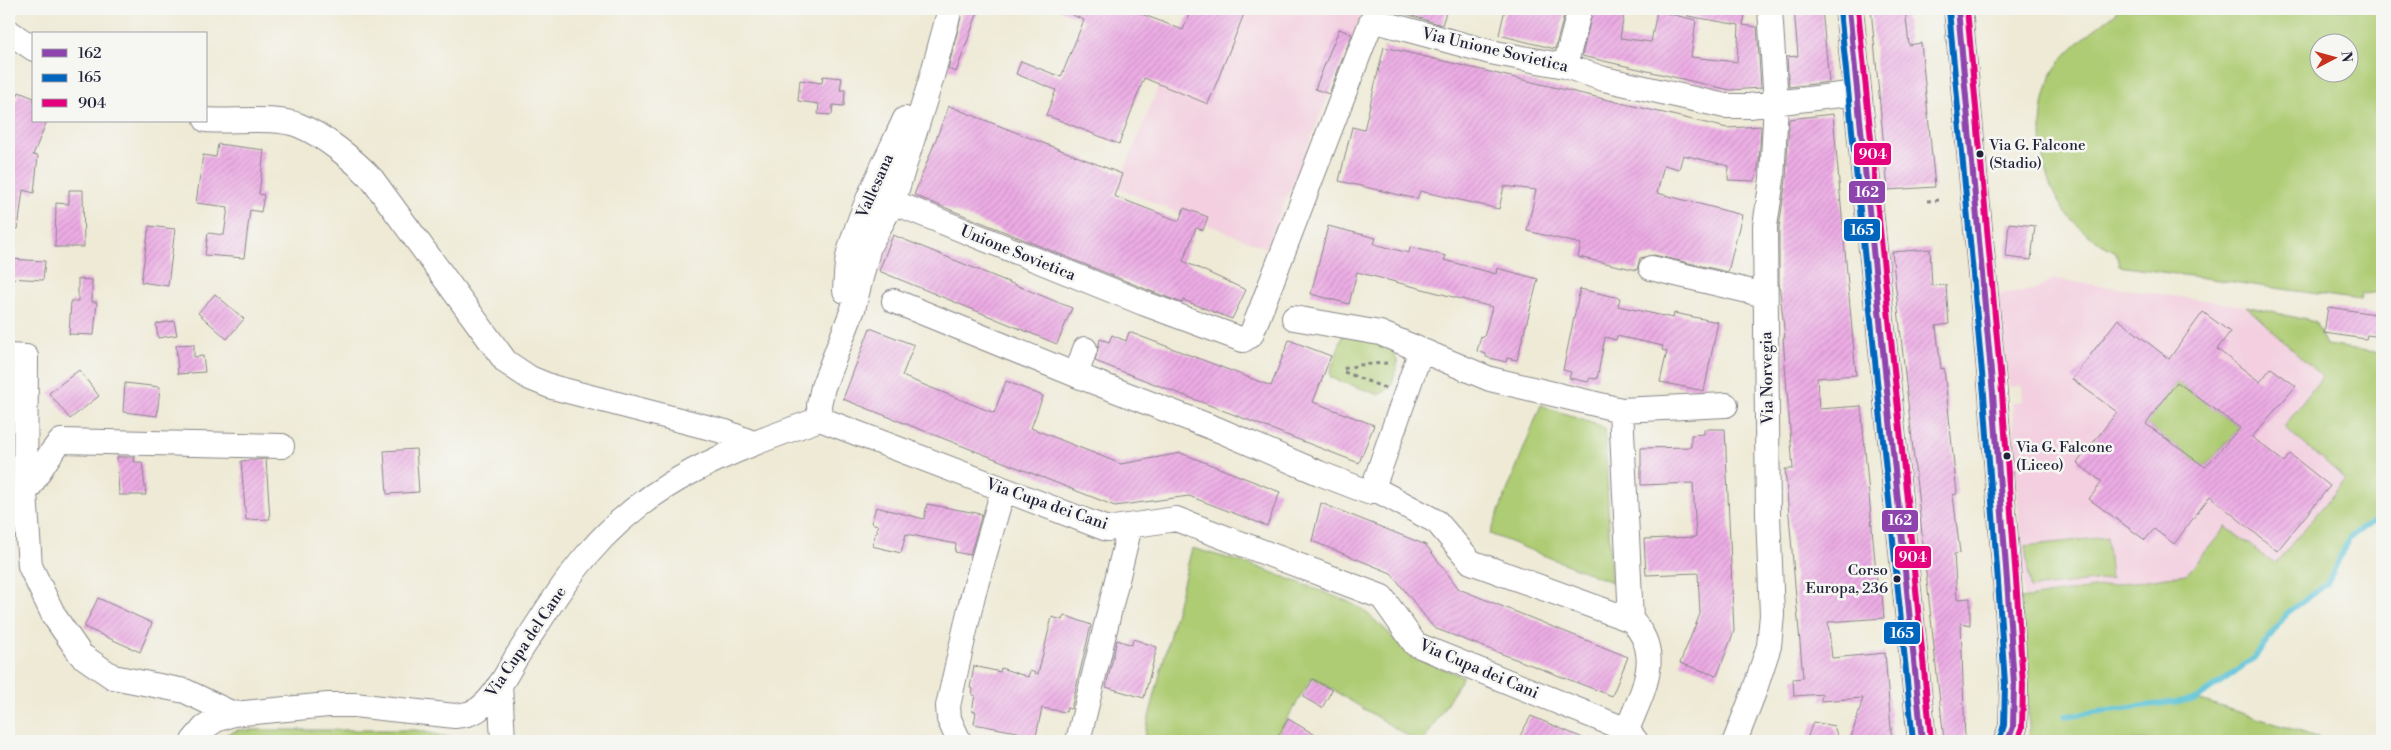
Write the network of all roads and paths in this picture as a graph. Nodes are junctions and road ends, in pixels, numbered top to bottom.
1 (950, 9) edge
2 (1580, 9) edge
3 (1770, 9) edge
4 (1849, 9) edge
5 (1958, 9) edge
6 (9, 32) edge
7 (32, 48) edge
8 (1565, 66) junction
9 (931, 80) junction
10 (1857, 93) junction
11 (1776, 103) junction
12 (208, 120) edge
13 (1940, 200) dead end
14 (1927, 201) dead end
15 (893, 202) junction
16 (1651, 268) dead end
17 (1765, 295) junction
18 (894, 301) dead end
19 (1143, 304) joint
20 (1294, 318) dead end
21 (1085, 349) dead end
22 (1422, 350) junction
23 (9, 356) edge
24 (1387, 363) dead end
25 (1076, 375) junction
26 (1385, 388) dead end
27 (1726, 405) dead end
28 (1621, 410) junction
29 (820, 419) junction
30 (753, 443) junction
31 (282, 446) dead end
32 (1373, 488) junction
33 (1003, 490) junction
34 (25, 493) junction
35 (1130, 526) junction
36 (1631, 620) junction
37 (500, 684) junction
38 (233, 714) junction
39 (1632, 736) edge
40 (193, 741) edge
41 (503, 741) edge
42 (959, 741) edge
43 (1078, 741) edge
44 (1735, 741) edge
45 (1922, 741) edge
46 (2008, 741) edge

1 - 9 street
2 - 8 street
3 - 11 street, Via Norvegia
4 - 10 main road
5 - 46 main road
6 - 7 street
8 - 11 street, Via Unione Sovietica
8 - 19 street, Via Unione Sovietica
9 - 15 street, Vallesana
9 - 29 street, Vallesana
10 - 11 street, Via Unione Sovietica
10 - 45 main road
11 - 17 street, Via Norvegia
12 - 30 street
13 - 14 path
15 - 19 street, Unione Sovietica
15 - 29 street
16 - 17 street
17 - 44 street, Via Norvegia
18 - 25 street
20 - 22 street
21 - 25 street
22 - 28 street
22 - 32 street
23 - 34 street
24 - 26 path
25 - 32 street
27 - 28 street
28 - 36 street
29 - 30 street, Via Cupa del Cane
29 - 33 street, Via Cupa dei Cani
30 - 37 street, Via Cupa del Cane
31 - 34 street
32 - 36 street
33 - 35 street, Via Cupa dei Cani
33 - 42 street
34 - 38 street
35 - 39 street, Via Cupa dei Cani
35 - 43 street
36 - 39 street
37 - 38 street, Via Cupa del Cane
37 - 41 street
38 - 40 street, Via Cupa del Cane

